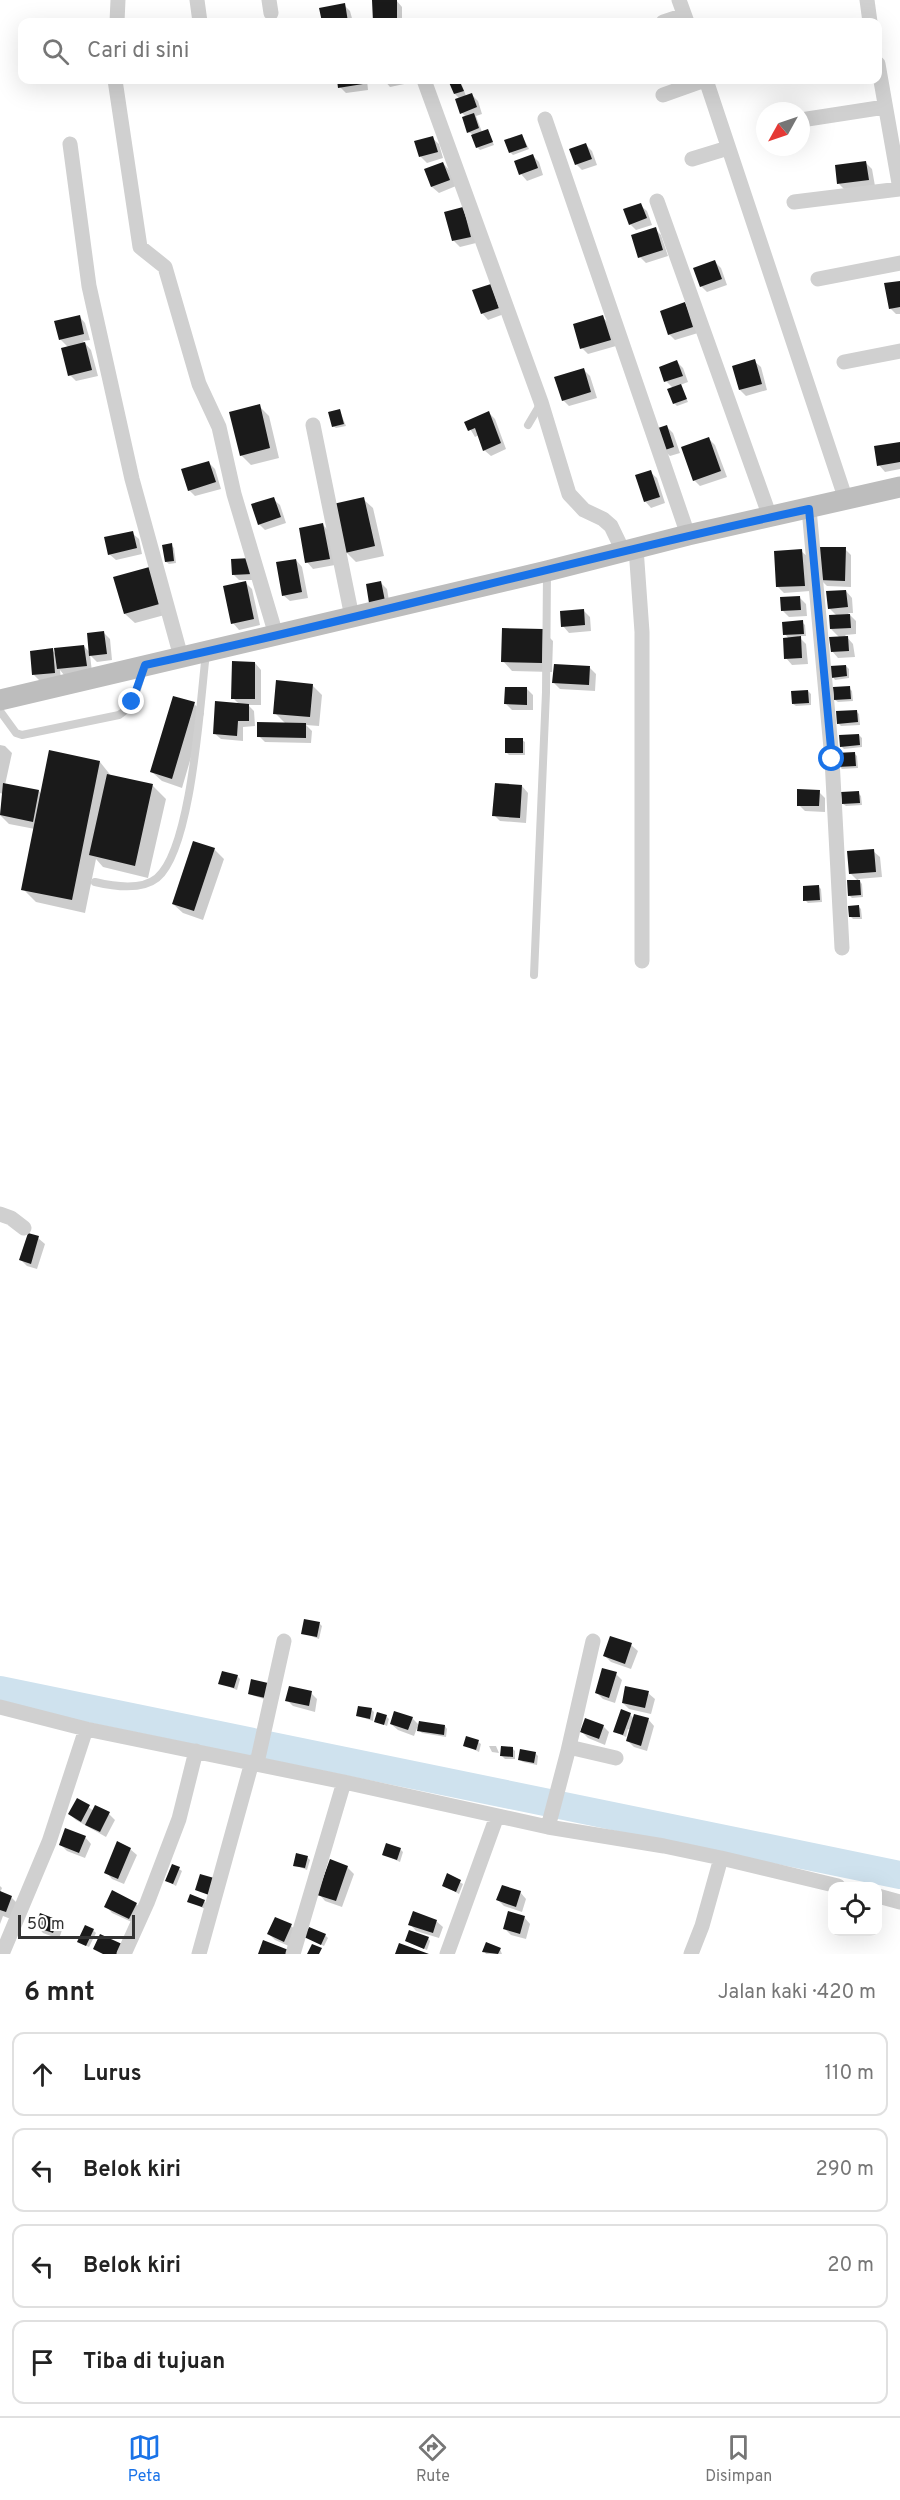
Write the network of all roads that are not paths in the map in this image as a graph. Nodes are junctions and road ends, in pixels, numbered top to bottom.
1 (118, 0) edge
2 (197, 0) edge
3 (867, 0) edge
4 (117, 18) edge
5 (200, 18) edge
6 (869, 18) edge
7 (116, 84) edge
8 (425, 84) edge
9 (694, 84) edge
10 (706, 84) edge
11 (881, 84) edge
12 (663, 95) dead end
13 (885, 107) junction
14 (545, 119) dead end
15 (810, 119) edge
16 (70, 144) dead end
17 (728, 148) junction
18 (692, 159) dead end
19 (900, 189) edge
20 (657, 201) dead end
21 (794, 202) dead end
22 (900, 263) edge
23 (818, 279) dead end
24 (900, 351) edge
25 (844, 362) dead end
26 (542, 402) junction
27 (313, 425) dead end
28 (528, 425) dead end
29 (900, 487) edge
30 (846, 500) junction
31 (809, 509) junction
32 (770, 517) junction
33 (688, 535) junction
34 (630, 550) junction
35 (547, 571) junction
36 (352, 617) junction
37 (276, 635) junction
38 (206, 652) junction
39 (181, 657) junction
40 (145, 665) junction
41 (0, 700) edge
42 (0, 711) edge
43 (95, 882) dead end
44 (842, 948) dead end
45 (642, 961) dead end
46 (534, 975) dead end
47 (0, 1214) edge
48 (24, 1228) dead end
49 (284, 1641) dead end
50 (593, 1641) dead end
51 (0, 1707) edge
52 (86, 1729) junction
53 (196, 1751) junction
54 (568, 1751) junction
55 (616, 1758) dead end
56 (256, 1761) junction
57 (344, 1782) junction
58 (497, 1816) junction
59 (548, 1827) junction
60 (721, 1858) junction
61 (828, 1885) edge
62 (882, 1897) edge
63 (900, 1902) edge
64 (2, 1954) edge
65 (124, 1954) edge
66 (199, 1954) edge
67 (293, 1954) edge
68 (447, 1954) edge
69 (691, 1954) edge

1 - 4 street
2 - 5 street
3 - 6 street
7 - 37 street
8 - 26 street
9 - 12 street
10 - 17 street
11 - 13 street
13 - 15 street
13 - 19 street
14 - 33 street
16 - 39 street
17 - 18 street
17 - 30 street
19 - 21 street
20 - 32 street
22 - 23 street
24 - 25 street
26 - 28 lane
26 - 34 street
27 - 36 street
29 - 30 street
30 - 31 street
31 - 32 street
31 - 44 street
32 - 33 street
33 - 34 street
34 - 35 street
34 - 45 street
35 - 36 street
35 - 46 lane
36 - 37 street
37 - 38 street
38 - 39 street
38 - 43 lane
39 - 40 street
40 - 41 street
40 - 42 lane
47 - 48 street
49 - 56 street
50 - 54 street
51 - 52 street
52 - 53 street
52 - 64 street
53 - 56 street
53 - 65 street
54 - 55 street
54 - 59 street
56 - 57 street
56 - 66 street
57 - 58 street
57 - 67 street
58 - 59 street
58 - 68 street
59 - 60 street
60 - 61 street
60 - 69 street
62 - 63 street

